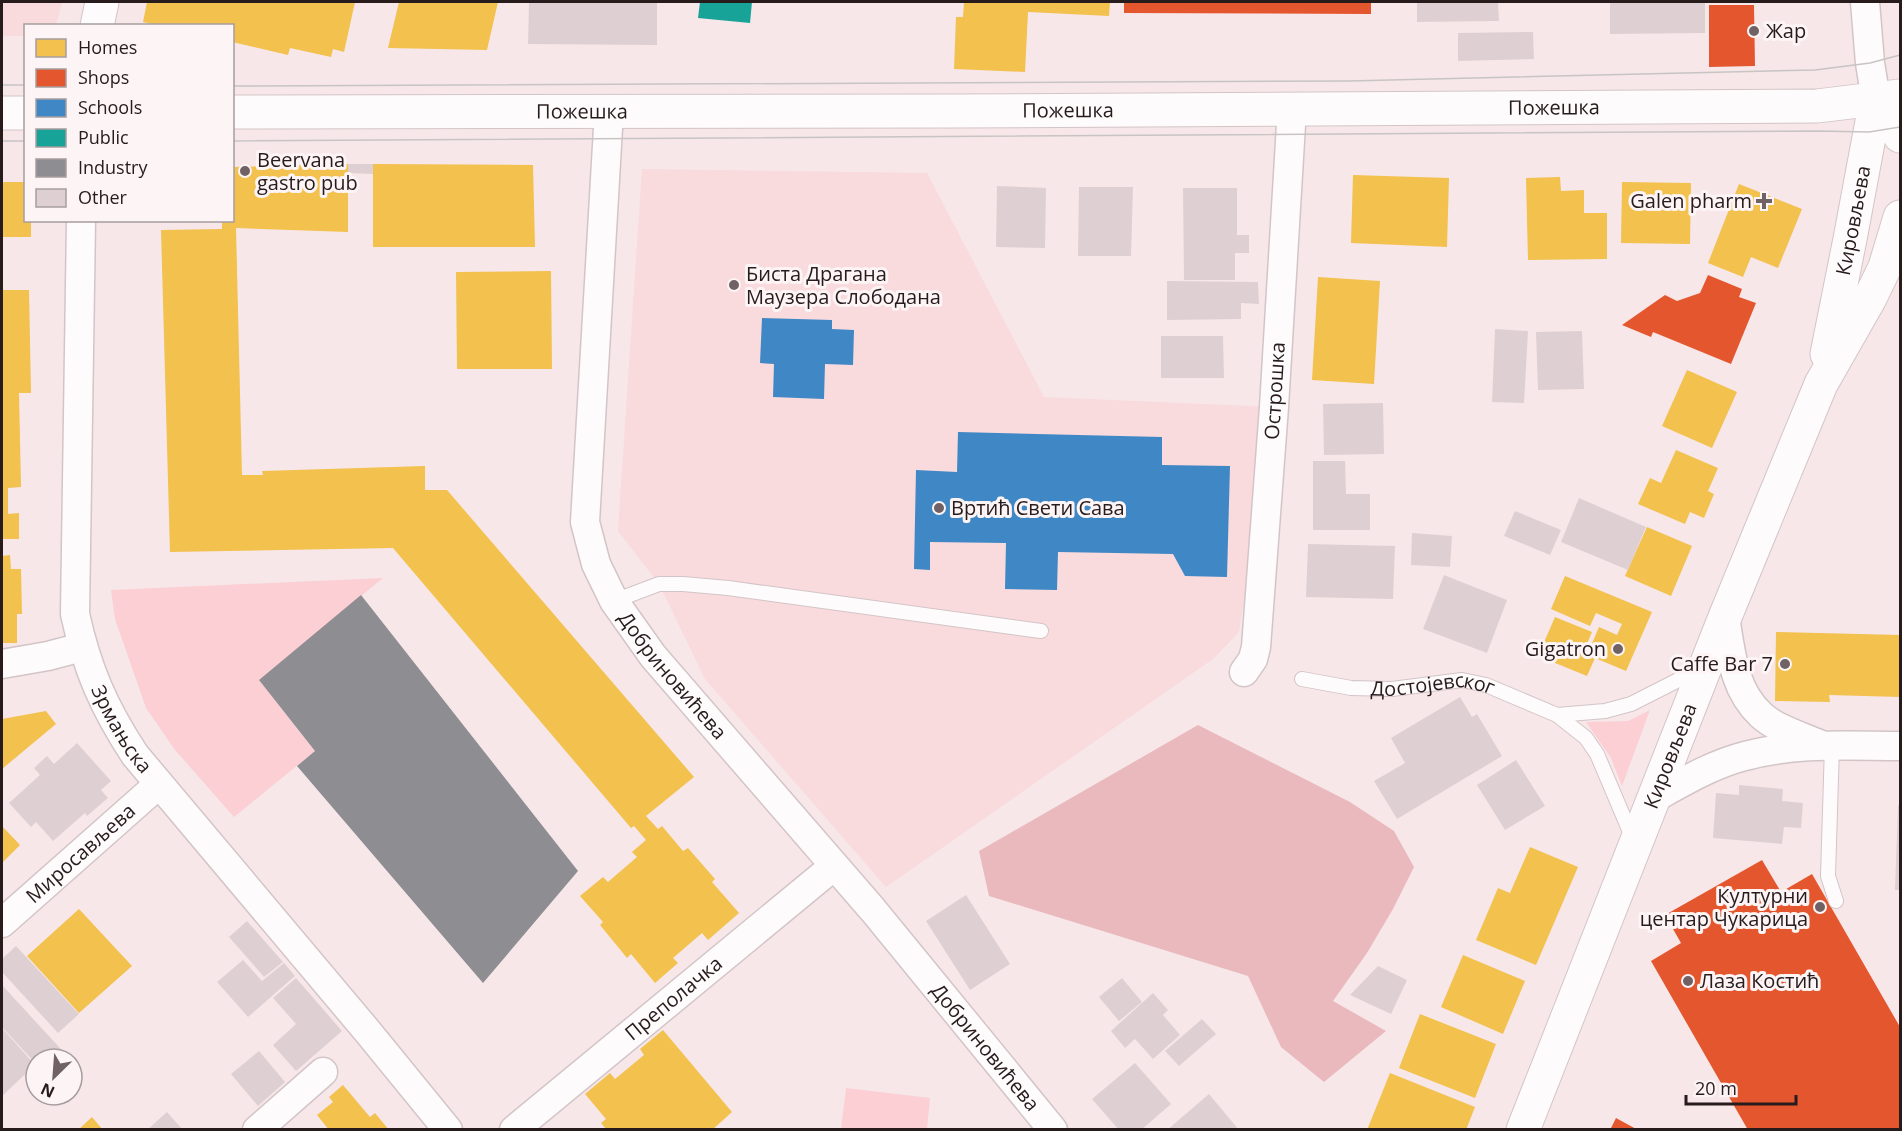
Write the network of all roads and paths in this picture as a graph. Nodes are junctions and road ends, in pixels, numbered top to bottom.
1 (102, 2) edge
2 (1865, 2) edge
3 (97, 24) edge
4 (1888, 98) edge
5 (1292, 108) junction
6 (609, 111) junction
7 (234, 112) edge
8 (24, 113) edge
9 (2, 114) edge
10 (1900, 136) edge
11 (1900, 217) edge
12 (81, 222) edge
13 (1893, 258) edge
14 (1821, 384) junction
15 (614, 601) junction
16 (1725, 617) junction
17 (1041, 631) dead end
18 (82, 647) junction
19 (2, 664) edge
20 (1705, 667) junction
21 (1244, 672) dead end
22 (1302, 679) dead end
23 (1557, 715) junction
24 (1826, 745) junction
25 (1900, 746) edge
26 (159, 784) junction
27 (1654, 798) junction
28 (1635, 844) junction
29 (834, 866) junction
30 (1836, 901) dead end
31 (2, 924) edge
32 (323, 1072) dead end
33 (257, 1130) edge
34 (448, 1130) edge
35 (514, 1130) edge
36 (1053, 1130) edge
37 (1523, 1130) edge

1 - 3 main road
2 - 4 street
4 - 5 main road, Пожешка
4 - 10 main road
4 - 14 main road, Кировљева
5 - 6 main road, Пожешка
5 - 21 street, Острошка
6 - 7 main road, Пожешка
6 - 15 street, Добриновићева
8 - 9 main road
11 - 13 main road, Кировљева
12 - 18 street, Зрмањска
13 - 14 main road, Кировљева
14 - 16 main road, Кировљева
15 - 17 lane
15 - 29 street, Добриновићева
16 - 20 main road, Кировљева
16 - 24 street
18 - 19 street
18 - 26 street, Зрмањска
20 - 23 lane, Достојевског
20 - 27 main road, Кировљева
22 - 23 lane, Достојевског
23 - 28 lane, Достојевског
24 - 25 street
24 - 27 street
24 - 30 lane
26 - 31 street, Миросављева
26 - 34 street, Зрмањска
27 - 28 main road, Кировљева
28 - 37 main road, Кировљева
29 - 35 street, Преполачка
29 - 36 street, Добриновићева
32 - 33 street

